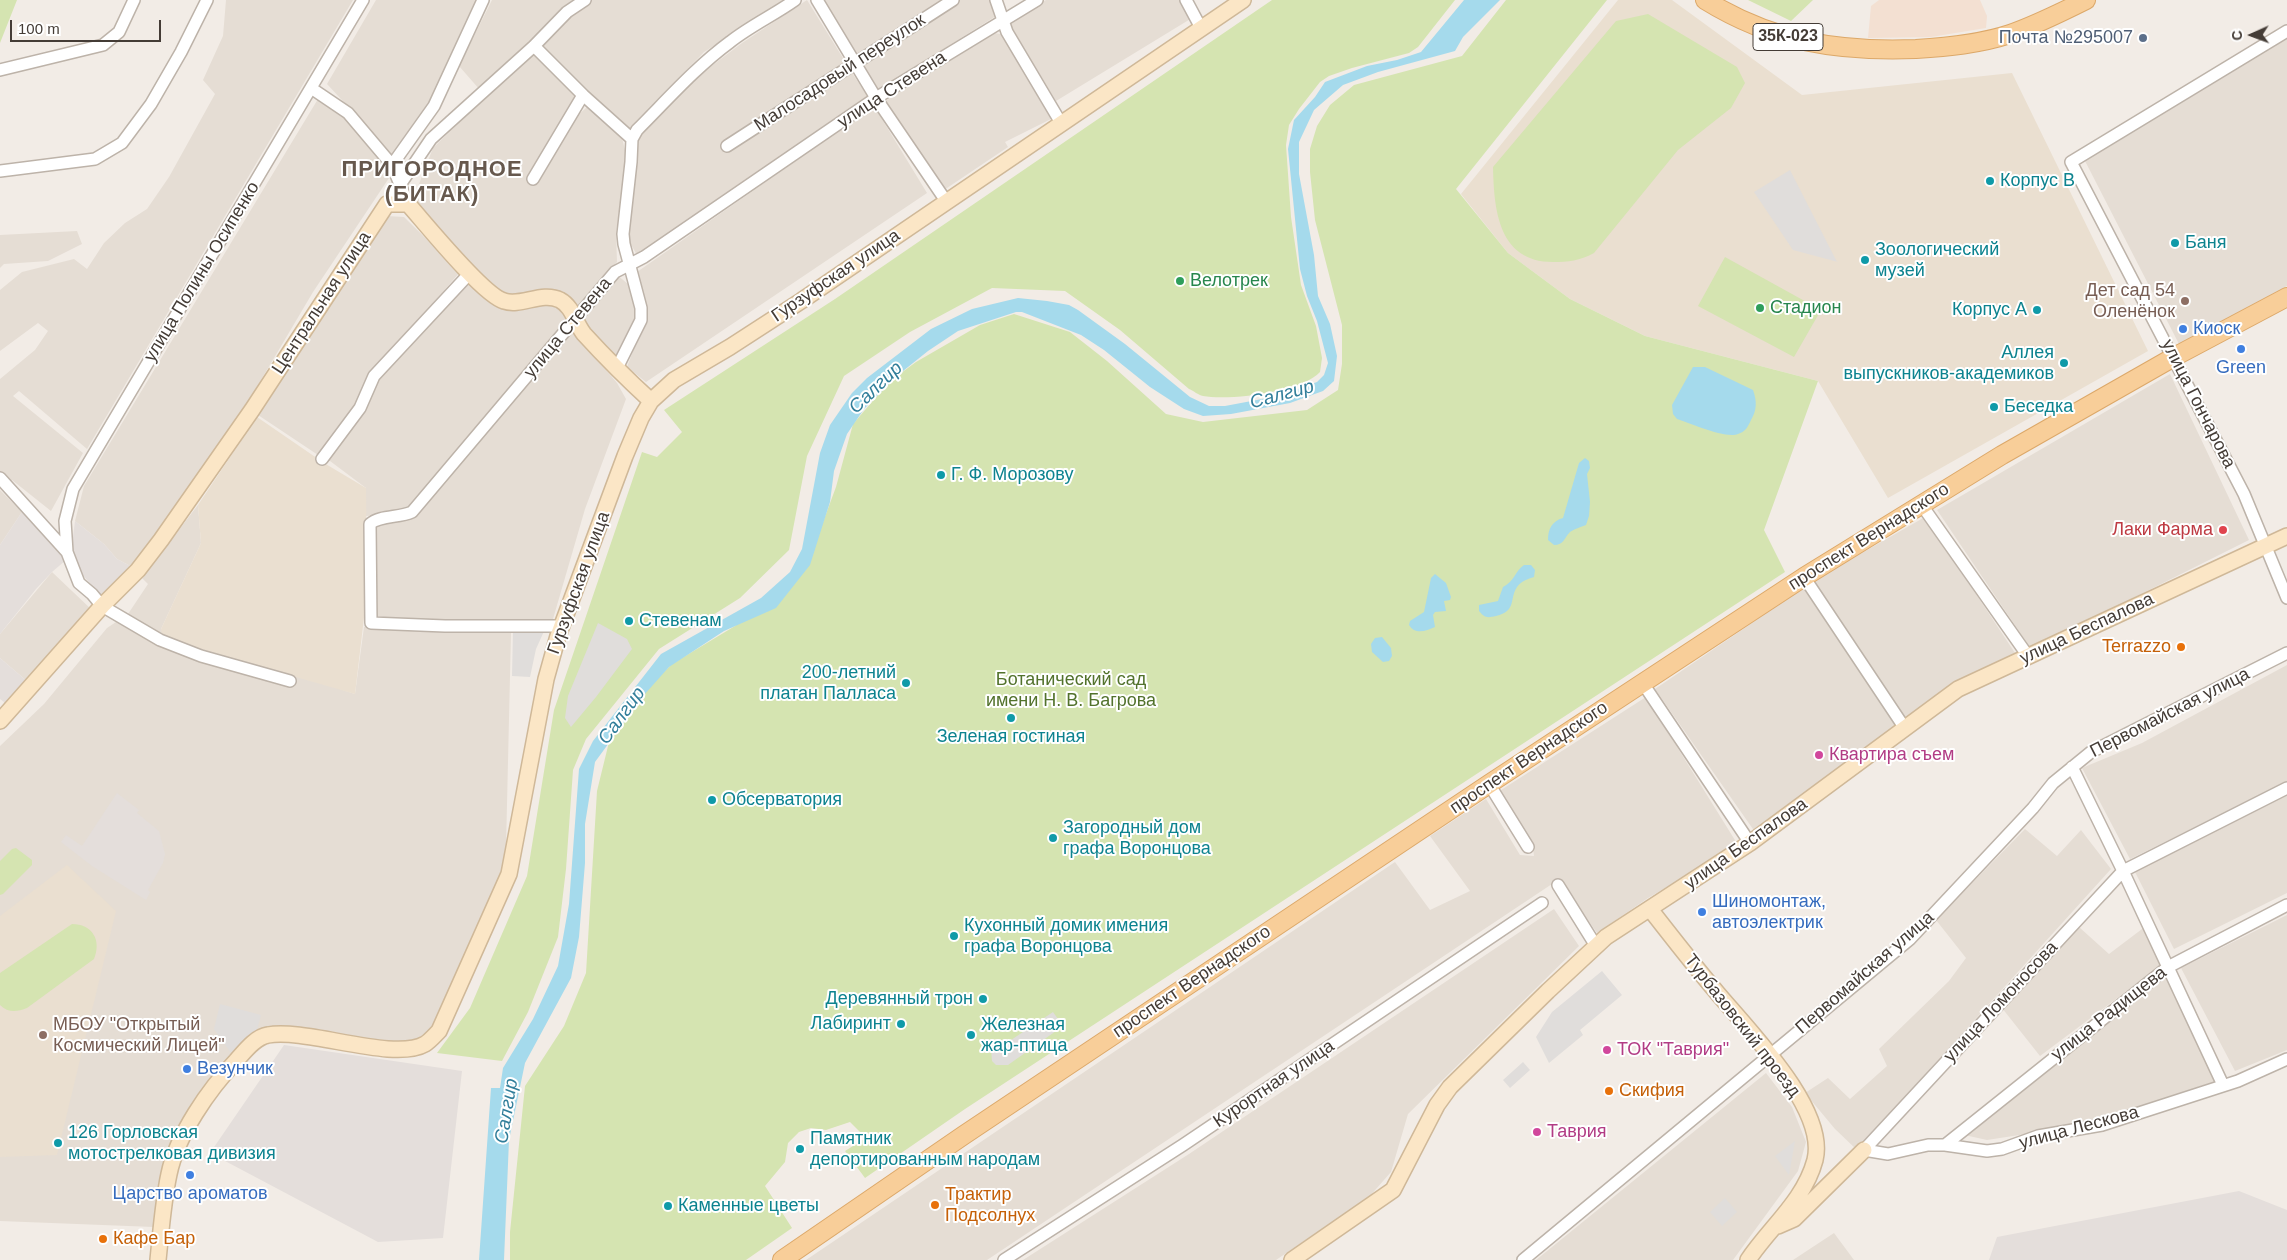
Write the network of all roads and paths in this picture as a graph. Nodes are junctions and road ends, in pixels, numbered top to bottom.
1 (134, 0) edge
2 (207, 0) edge
3 (363, 0) edge
4 (483, 0) edge
5 (585, 0) edge
6 (795, 0) edge
7 (817, 0) edge
8 (953, 0) edge
9 (996, 0) edge
10 (1037, 0) edge
11 (1186, 0) edge
12 (1243, 0) edge
13 (1705, 0) edge
14 (2086, 0) edge
15 (1002, 21) junction
16 (1202, 28) junction
17 (2287, 31) edge
18 (534, 46) junction
19 (854, 64) junction
20 (0, 70) edge
21 (311, 88) junction
22 (583, 95) junction
23 (876, 98) junction
24 (1061, 123) junction
25 (632, 139) junction
26 (727, 146) dead end
27 (392, 165) junction
28 (410, 170) junction
29 (0, 171) edge
30 (533, 179) dead end
31 (400, 184) junction
32 (946, 201) junction
33 (387, 204) junction
34 (408, 204) junction
35 (630, 265) junction
36 (470, 273) junction
37 (2287, 297) edge
38 (576, 321) junction
39 (2174, 357) junction
40 (617, 368) junction
41 (651, 401) junction
42 (322, 459) dead end
43 (0, 478) edge
44 (1921, 504) junction
45 (2287, 536) edge
46 (2265, 546) junction
47 (67, 552) junction
48 (1804, 577) junction
49 (2287, 598) edge
50 (102, 606) junction
51 (561, 626) junction
52 (2287, 653) edge
53 (2028, 656) junction
54 (290, 681) dead end
55 (1642, 682) junction
56 (0, 721) edge
57 (1904, 727) junction
58 (2072, 767) junction
59 (1489, 784) junction
60 (2287, 788) edge
61 (1750, 843) junction
62 (1528, 847) dead end
63 (2123, 871) junction
64 (1558, 885) dead end
65 (1542, 903) dead end
66 (2287, 905) edge
67 (1650, 909) junction
68 (1596, 946) junction
69 (2168, 967) junction
70 (1769, 1054) junction
71 (2287, 1060) edge
72 (2223, 1086) junction
73 (1945, 1144) junction
74 (1864, 1150) junction
75 (1772, 1228) junction
76 (789, 1258) edge
77 (158, 1260) edge
78 (1004, 1260) edge
79 (1292, 1260) edge
80 (1523, 1260) edge
81 (1748, 1260) edge

1 - 20 street
2 - 29 street
3 - 21 street, улица Полины Осипенко
4 - 27 street
5 - 18 street, Центральная улица
6 - 25 street
7 - 19 street
8 - 19 street, Малосадовый переулок
9 - 15 street
10 - 15 street, улица Стевена
11 - 16 street
12 - 16 main road, Гурзуфская улица
13 - 14 main road, 35К-023
15 - 23 street, улица Стевена
15 - 24 street
16 - 24 main road, Гурзуфская улица
17 - 39 street, улица Гончарова
18 - 22 street
18 - 28 street, Центральная улица
19 - 23 street
19 - 26 street, Малосадовый переулок
21 - 27 street
21 - 47 street, улица Полины Осипенко
22 - 25 street
22 - 30 street
23 - 32 street
23 - 35 street, улица Стевена
24 - 32 main road, Гурзуфская улица
25 - 35 street
27 - 28 street
27 - 31 street
28 - 31 street, Центральная улица
31 - 33 street, Центральная улица
31 - 34 street
32 - 41 main road, Гурзуфская улица
33 - 34 main road
33 - 50 main road, Центральная улица
34 - 36 main road
35 - 38 street, улица Стевена
35 - 40 street
36 - 38 main road
36 - 42 street
37 - 39 main road, проспект Вернадского
38 - 40 main road
38 - 51 street, улица Стевена
39 - 44 main road, проспект Вернадского
39 - 46 street, улица Гончарова
40 - 41 main road
41 - 51 main road, Гурзуфская улица
43 - 47 street
44 - 48 main road, проспект Вернадского
44 - 53 street
45 - 46 main road, улица Беспалова
46 - 49 street, улица Гончарова
46 - 53 main road, улица Беспалова
47 - 50 street
48 - 55 main road, проспект Вернадского
48 - 57 street
50 - 54 street
50 - 56 main road, Центральная улица
51 - 77 main road, Гурзуфская улица
52 - 58 street, Первомайская улица
53 - 57 main road, улица Беспалова
55 - 59 main road, проспект Вернадского
55 - 61 street
57 - 61 main road, улица Беспалова
58 - 63 street
58 - 70 street, Первомайская улица
59 - 62 street
59 - 76 main road, проспект Вернадского
60 - 63 street, улица Ломоносова
61 - 67 main road, улица Беспалова
63 - 69 street
63 - 74 street, улица Ломоносова
64 - 68 street
65 - 78 street, Курортная улица
66 - 69 street, улица Радищева
67 - 68 main road, улица Беспалова
67 - 70 main road, Турбазовский проезд
68 - 79 main road, улица Беспалова
69 - 72 street
69 - 73 street, улица Радищева
70 - 75 main road, Турбазовский проезд
70 - 80 street, Первомайская улица
71 - 72 street, улица Лескова
72 - 73 street, улица Лескова
73 - 74 street, улица Лескова
74 - 75 main road, улица Ломоносова
75 - 81 main road, улица Ломоносова

